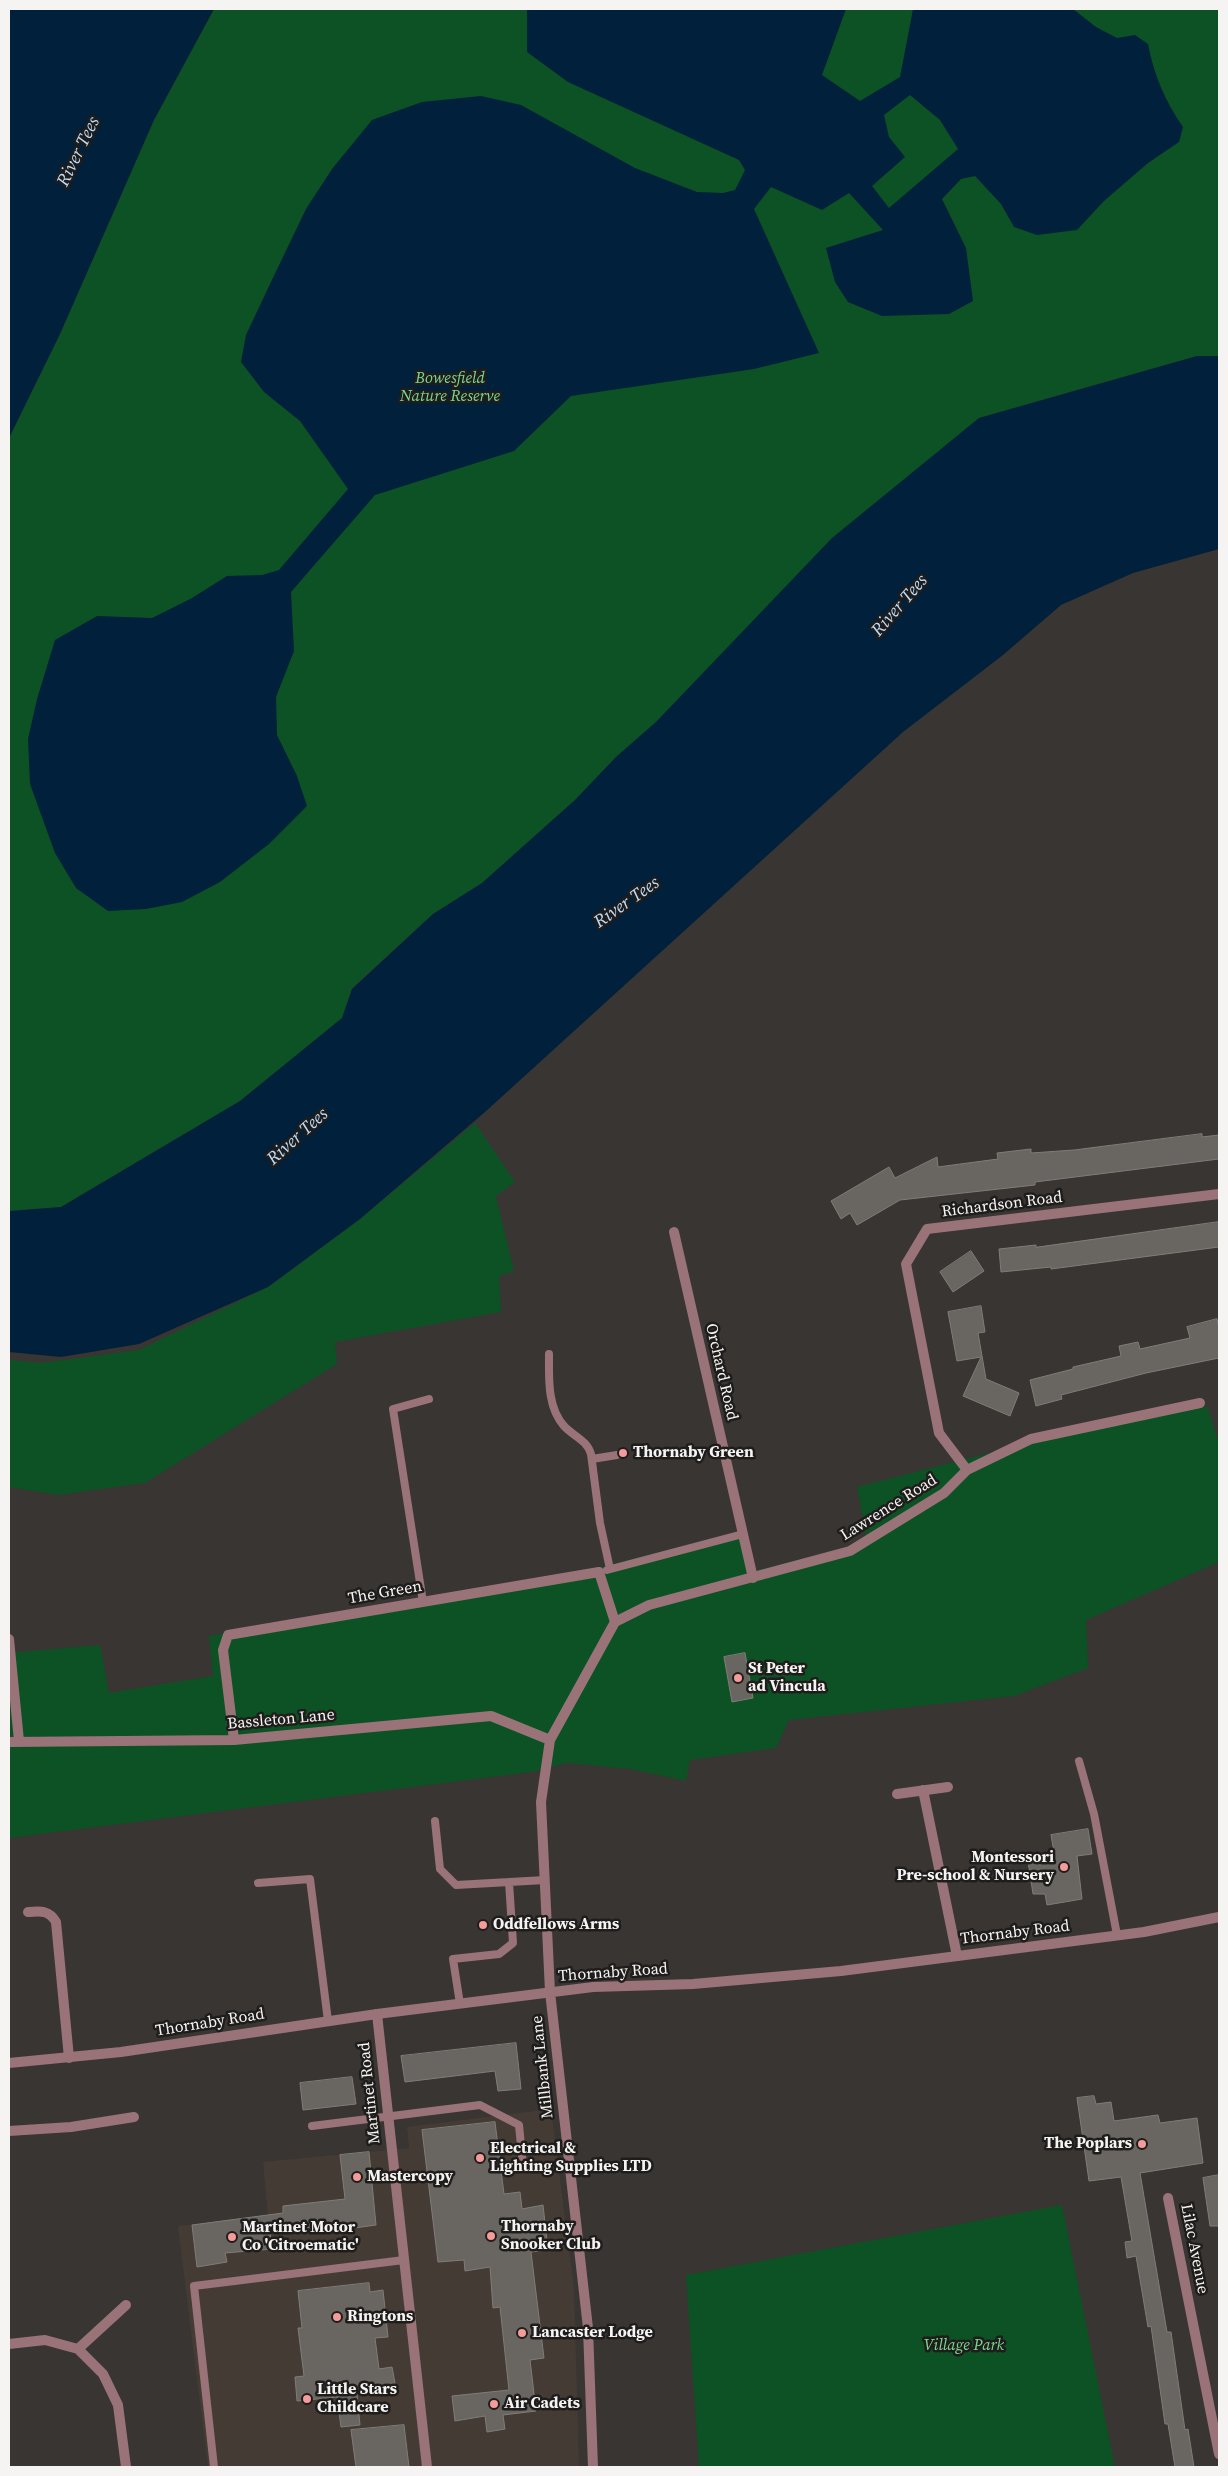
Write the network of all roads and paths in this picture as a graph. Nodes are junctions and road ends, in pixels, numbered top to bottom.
1 (1219, 1194) edge
2 (674, 1232) dead end
3 (549, 1354) dead end
4 (429, 1399) dead end
5 (1200, 1402) dead end
6 (617, 1455) dead end
7 (592, 1459) junction
8 (967, 1470) junction
9 (742, 1534) junction
10 (610, 1569) junction
11 (599, 1572) junction
12 (753, 1578) junction
13 (423, 1602) junction
14 (615, 1622) junction
15 (9, 1639) edge
16 (234, 1740) junction
17 (550, 1740) junction
18 (14, 1742) edge
19 (1079, 1761) dead end
20 (948, 1787) dead end
21 (924, 1790) junction
22 (897, 1794) dead end
23 (436, 1821) dead end
24 (545, 1880) junction
25 (509, 1882) junction
26 (258, 1883) dead end
27 (28, 1912) dead end
28 (1219, 1917) edge
29 (1117, 1935) junction
30 (957, 1956) junction
31 (550, 1992) junction
32 (460, 2004) junction
33 (377, 2014) junction
34 (328, 2021) junction
35 (69, 2058) junction
36 (9, 2063) edge
37 (134, 2117) dead end
38 (388, 2117) junction
39 (312, 2126) dead end
40 (9, 2131) edge
41 (523, 2166) dead end
42 (1168, 2198) dead end
43 (404, 2260) junction
44 (126, 2305) dead end
45 (9, 2344) edge
46 (78, 2349) junction
47 (1219, 2454) edge
48 (126, 2467) edge
49 (214, 2467) edge
50 (427, 2467) edge
51 (593, 2467) edge

1 - 8 street, Richardson Road
2 - 9 street, Orchard Road
3 - 7 lane
4 - 13 lane
5 - 8 street, Lawrence Road
6 - 7 lane
7 - 10 lane
8 - 12 street, Lawrence Road
9 - 10 lane
9 - 12 street, Orchard Road
10 - 11 lane
11 - 13 street, The Green
11 - 14 street
12 - 14 street, Lawrence Road
13 - 16 street, The Green
14 - 17 street
15 - 18 street
16 - 17 street, Bassleton Lane
16 - 18 street, Bassleton Lane
17 - 24 street, Millbank Lane
19 - 29 lane
20 - 21 street
21 - 22 street
21 - 30 street
23 - 25 lane
24 - 25 lane
24 - 31 street, Millbank Lane
25 - 32 lane
26 - 34 lane
27 - 35 street
28 - 29 street, Thornaby Road
29 - 30 street, Thornaby Road
30 - 31 street, Thornaby Road
31 - 32 street, Thornaby Road
31 - 51 street, Millbank Lane
32 - 33 street, Thornaby Road
33 - 34 street, Thornaby Road
33 - 38 street, Martinet Road
34 - 35 street, Thornaby Road
35 - 36 street, Thornaby Road
37 - 40 street
38 - 39 lane
38 - 41 lane
38 - 43 street, Martinet Road
42 - 47 street, Lilac Avenue
43 - 49 lane
43 - 50 street, Martinet Road
44 - 46 street
45 - 46 street
46 - 48 street

